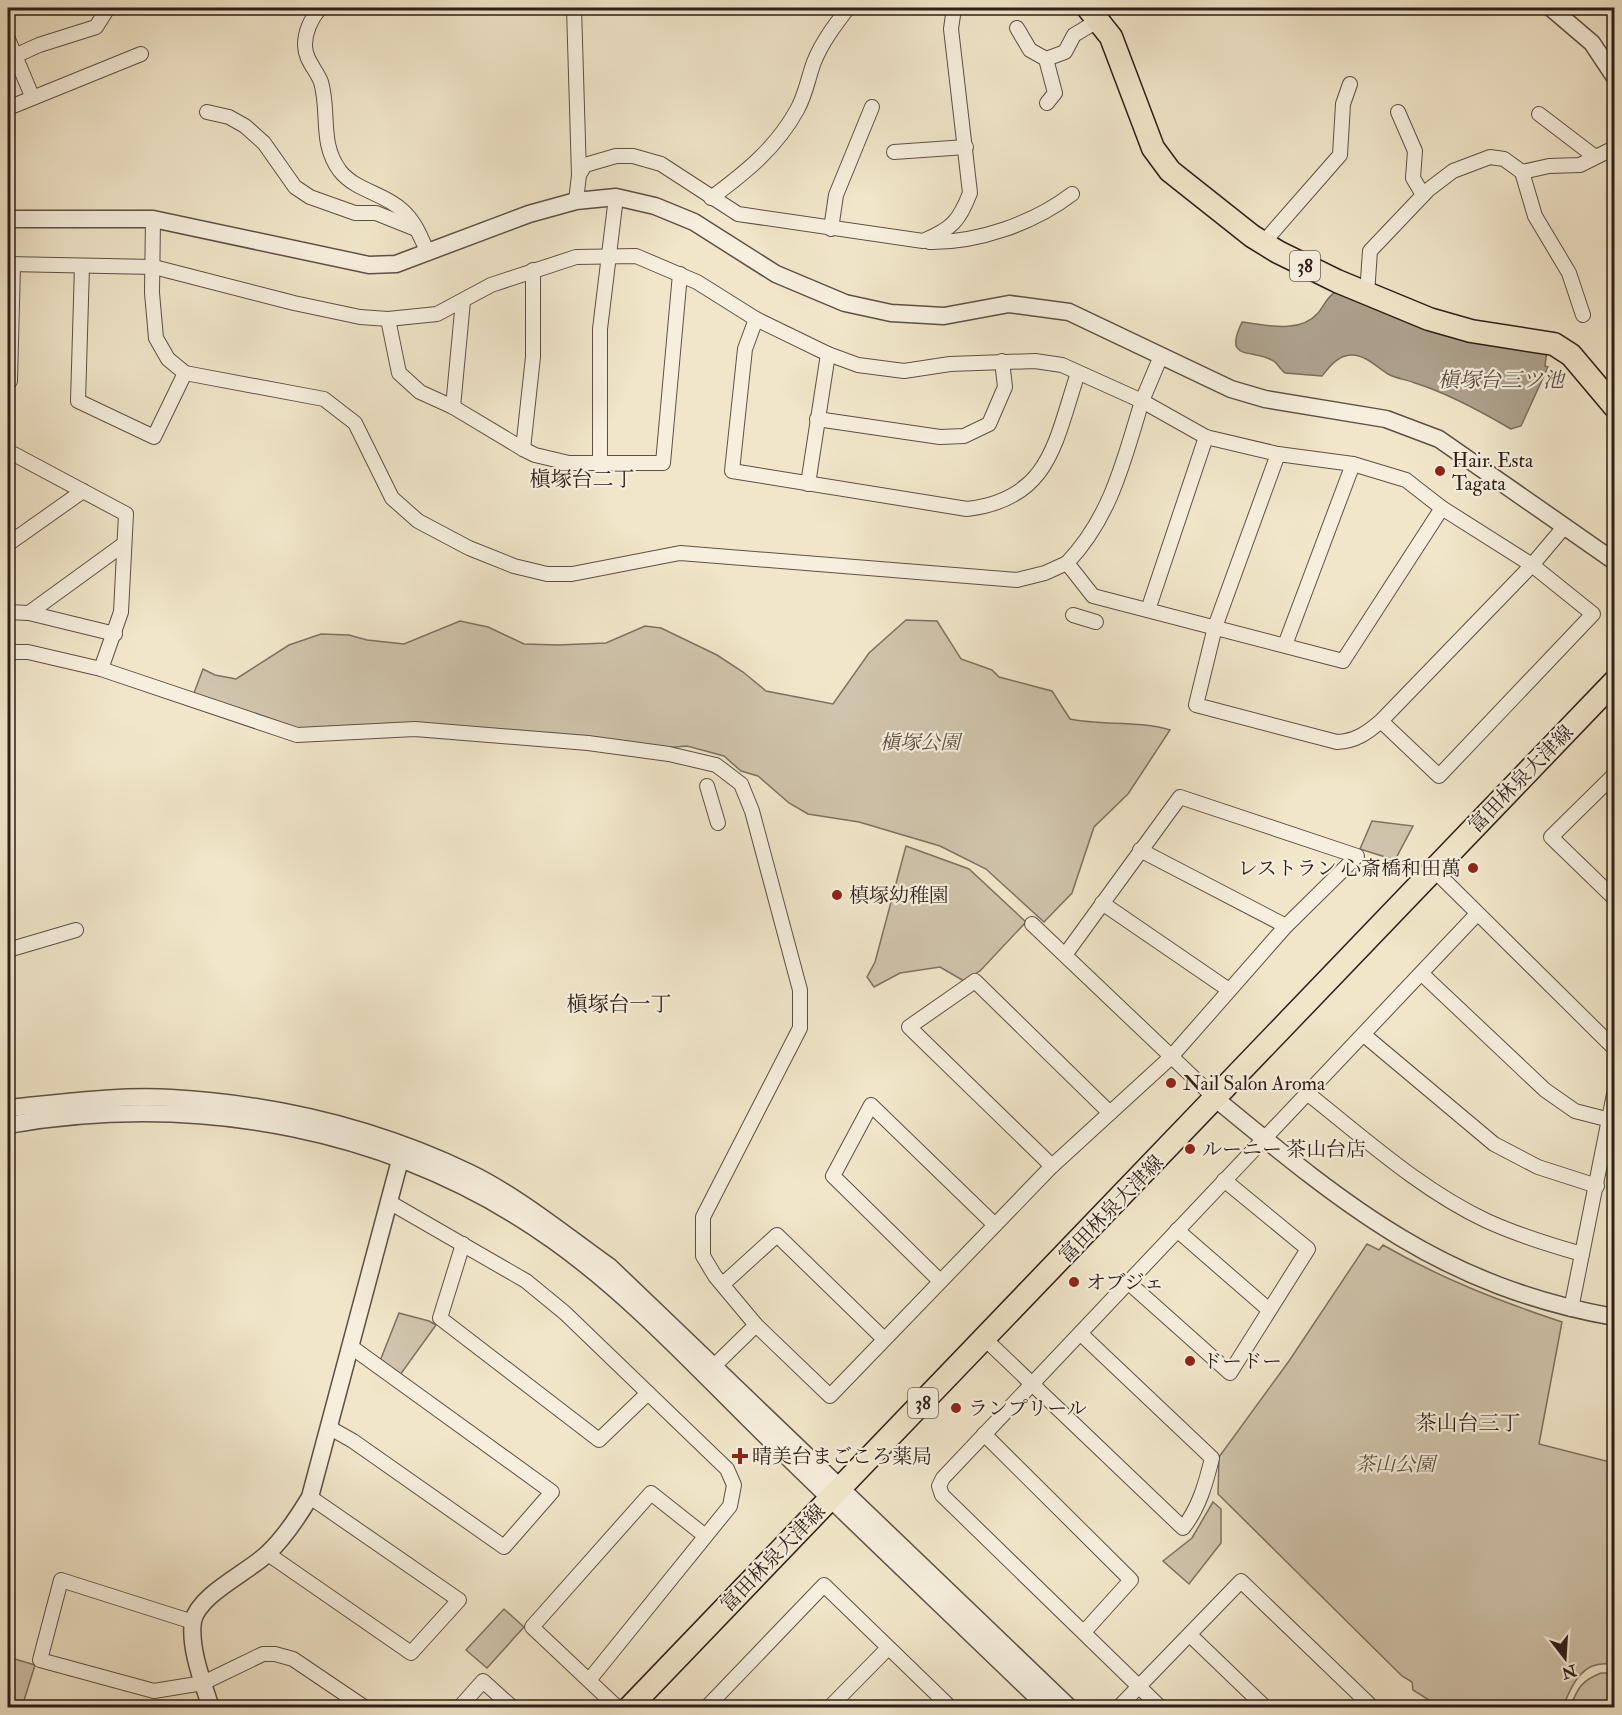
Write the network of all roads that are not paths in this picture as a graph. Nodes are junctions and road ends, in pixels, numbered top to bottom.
1 (108, 8) edge
2 (320, 8) edge
3 (574, 8) edge
4 (848, 8) edge
5 (954, 8) edge
6 (1551, 8) edge
7 (1093, 14) edge
8 (1017, 28) dead end
9 (8, 39) edge
10 (141, 54) dead end
11 (11, 57) edge
12 (1046, 59) junction
13 (1614, 76) edge
14 (1350, 84) dead end
15 (32, 96) junction
16 (1047, 103) dead end
17 (872, 107) dead end
18 (8, 108) edge
19 (207, 112) dead end
20 (1398, 112) dead end
21 (1539, 114) dead end
22 (966, 147) junction
23 (1614, 148) edge
24 (894, 152) dead end
25 (1594, 156) junction
26 (1522, 172) junction
27 (579, 175) junction
28 (1072, 194) dead end
29 (1423, 195) junction
30 (616, 197) junction
31 (711, 198) junction
32 (576, 201) junction
33 (8, 219) edge
34 (153, 219) junction
35 (416, 229) junction
36 (831, 229) junction
37 (923, 241) junction
38 (1263, 243) junction
39 (428, 253) junction
40 (610, 256) junction
41 (10, 264) edge
42 (82, 266) junction
43 (154, 267) junction
44 (533, 270) junction
45 (680, 274) junction
46 (1367, 294) junction
47 (463, 301) junction
48 (1583, 315) dead end
49 (388, 319) junction
50 (756, 319) junction
51 (828, 354) junction
52 (1161, 356) junction
53 (1002, 362) junction
54 (185, 373) junction
55 (1078, 373) junction
56 (8, 381) edge
57 (1142, 401) junction
58 (1614, 406) edge
59 (453, 407) junction
60 (817, 419) junction
61 (1206, 437) junction
62 (523, 449) junction
63 (1278, 454) junction
64 (11, 457) edge
65 (600, 464) junction
66 (1353, 465) junction
67 (808, 484) junction
68 (83, 491) junction
69 (1442, 508) junction
70 (1565, 526) junction
71 (8, 544) edge
72 (124, 544) junction
73 (1614, 561) edge
74 (1066, 563) junction
75 (1532, 565) junction
76 (1148, 610) junction
77 (8, 612) edge
78 (29, 613) junction
79 (1073, 615) dead end
80 (1096, 622) dead end
81 (1215, 627) junction
82 (115, 634) junction
83 (1285, 645) junction
84 (8, 652) edge
85 (101, 669) junction
86 (1614, 682) edge
87 (1381, 721) junction
88 (1614, 775) edge
89 (707, 786) dead end
90 (718, 823) dead end
91 (1140, 850) junction
92 (1434, 870) junction
93 (1614, 897) edge
94 (1102, 903) junction
95 (1476, 915) junction
96 (1032, 924) dead end
97 (1286, 926) junction
98 (76, 930) dead end
99 (8, 950) edge
100 (1065, 955) junction
101 (1422, 974) junction
102 (1229, 990) junction
103 (1364, 1035) junction
104 (1614, 1048) edge
105 (1170, 1058) junction
106 (1307, 1093) junction
107 (1614, 1094) edge
108 (1216, 1099) junction
109 (8, 1108) edge
110 (1110, 1113) junction
111 (1610, 1120) junction
112 (8, 1125) edge
113 (1263, 1138) junction
114 (402, 1152) junction
115 (1052, 1166) junction
116 (1224, 1180) junction
117 (1597, 1186) junction
118 (389, 1202) junction
119 (995, 1225) junction
120 (1177, 1230) junction
121 (463, 1244) junction
122 (1582, 1254) junction
123 (940, 1281) junction
124 (1129, 1283) junction
125 (723, 1284) junction
126 (1571, 1309) junction
127 (1269, 1310) junction
128 (1614, 1317) edge
129 (756, 1325) junction
130 (1081, 1334) junction
131 (884, 1339) junction
132 (985, 1339) junction
133 (350, 1347) junction
134 (714, 1366) junction
135 (1033, 1383) junction
136 (648, 1393) junction
137 (330, 1428) junction
138 (984, 1434) junction
139 (835, 1494) junction
140 (309, 1497) junction
141 (704, 1535) junction
142 (268, 1554) junction
143 (193, 1622) junction
144 (1084, 1632) junction
145 (1190, 1635) junction
146 (888, 1648) junction
147 (590, 1679) junction
148 (203, 1683) junction
149 (1139, 1687) junction
150 (836, 1705) edge
151 (211, 1707) edge
152 (364, 1707) edge
153 (459, 1707) edge
154 (513, 1707) edge
155 (618, 1707) edge
156 (629, 1707) edge
157 (706, 1707) edge
158 (951, 1707) edge
159 (1048, 1707) edge
160 (1070, 1707) edge
161 (1118, 1707) edge
162 (1161, 1707) edge
163 (1266, 1707) edge
164 (1366, 1707) edge

1 - 11 street
2 - 35 street
3 - 27 street
4 - 31 street
5 - 22 street
6 - 13 street
7 - 12 street
7 - 38 main road, 38
8 - 12 street
9 - 11 street
10 - 15 street
11 - 15 street
12 - 16 street
14 - 38 street
15 - 18 street
17 - 36 street
19 - 35 street
20 - 29 street
21 - 25 street
22 - 24 street
22 - 37 street
23 - 25 street
25 - 26 street
26 - 29 street
26 - 48 street
27 - 31 street
27 - 32 street
28 - 37 street
29 - 46 street
30 - 32 street
30 - 40 street
30 - 52 street
31 - 36 street
32 - 39 street
33 - 34 street
34 - 39 street
34 - 43 street
35 - 39 street
36 - 37 street
38 - 46 main road, 38
40 - 44 street
40 - 45 street
40 - 65 street
41 - 42 street
41 - 56 street
42 - 43 street
42 - 54 street
43 - 49 street
43 - 54 street
44 - 47 street
44 - 62 street
45 - 50 street
45 - 65 street
46 - 58 main road, 38
47 - 49 street
47 - 59 street
49 - 59 street
50 - 51 street
50 - 67 street
51 - 53 street
51 - 60 street
52 - 57 street
52 - 70 street
53 - 55 street
53 - 60 street
54 - 74 street
55 - 57 street
55 - 67 street
57 - 61 street
57 - 74 street
59 - 62 street
60 - 67 street
61 - 63 street
61 - 76 street
62 - 65 street
63 - 66 street
63 - 81 street
64 - 68 street
66 - 69 street
66 - 83 street
68 - 71 street
68 - 72 street
69 - 75 street
69 - 83 street
70 - 73 street
70 - 75 street
72 - 78 street
72 - 82 street
74 - 76 street
75 - 87 street
75 - 87 street
76 - 81 street
77 - 78 street
78 - 82 street
79 - 80 street
81 - 83 street
81 - 87 street
82 - 85 street
84 - 85 street
85 - 125 street
86 - 92 main road, 富田林泉大津線 / 38
88 - 93 street
89 - 90 street
91 - 94 street
91 - 97 street
91 - 97 street
92 - 95 street
92 - 108 main road, 富田林泉大津線 / 38
94 - 100 street
94 - 102 street
95 - 101 street
95 - 104 street
96 - 100 street
97 - 102 street
98 - 99 street
100 - 105 street
101 - 103 street
101 - 111 street
102 - 105 street
103 - 106 street
103 - 117 street
105 - 108 street
105 - 110 street
106 - 113 street
106 - 122 street
107 - 111 street
108 - 113 street
108 - 132 main road, 富田林泉大津線 / 38
109 - 114 street
110 - 115 street
110 - 115 street
111 - 117 street
112 - 114 street
113 - 116 street
113 - 126 street
114 - 118 street
114 - 134 street
114 - 139 street
115 - 119 street
116 - 120 street
116 - 127 street
117 - 122 street
118 - 121 street
118 - 133 street
119 - 123 street
119 - 123 street
120 - 124 street
120 - 127 street
121 - 136 street
121 - 136 street
122 - 126 street
123 - 131 street
124 - 127 street
124 - 130 street
125 - 129 street
125 - 131 street
126 - 128 street
129 - 131 street
129 - 134 street
130 - 135 street
130 - 135 street
132 - 135 street
132 - 139 main road, 富田林泉大津線 / 38
133 - 137 street
133 - 137 street
134 - 139 street
135 - 138 street
136 - 141 street
137 - 140 street
138 - 144 street
138 - 144 street
139 - 156 main road, 富田林泉大津線 / 38
139 - 159 street
139 - 160 street
140 - 142 street
140 - 142 street
141 - 147 street
141 - 147 street
142 - 143 street
143 - 148 street
143 - 148 street
144 - 149 street
145 - 149 street
145 - 163 street
145 - 164 street
146 - 150 street
146 - 157 street
146 - 158 street
147 - 155 street
148 - 151 street
148 - 152 street
149 - 161 street
149 - 162 street
153 - 154 street

